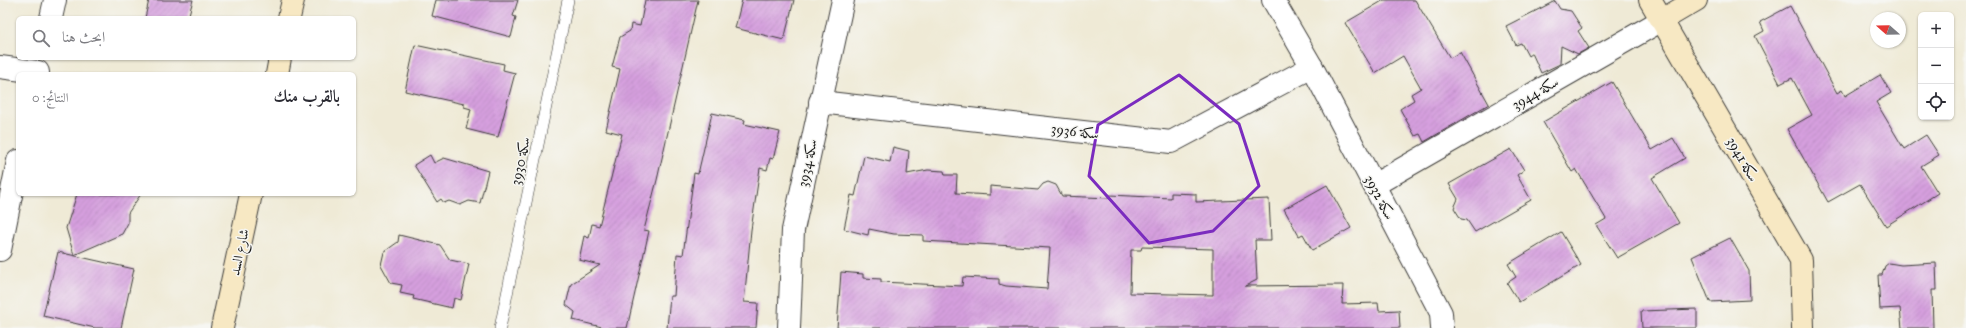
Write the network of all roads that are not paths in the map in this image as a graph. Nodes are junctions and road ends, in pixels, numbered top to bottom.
1 (55, 0) edge
2 (293, 0) edge
3 (568, 0) edge
4 (843, 0) edge
5 (1273, 0) edge
6 (1650, 0) edge
7 (1696, 0) edge
8 (51, 16) edge
9 (289, 16) edge
10 (1662, 20) junction
11 (280, 60) edge
12 (0, 67) edge
13 (1312, 67) junction
14 (39, 68) edge
15 (277, 72) edge
16 (820, 102) junction
17 (16, 171) edge
18 (1374, 185) junction
19 (251, 196) edge
20 (0, 250) edge
21 (224, 322) edge
22 (500, 328) edge
23 (789, 328) edge
24 (1442, 328) edge
25 (1803, 328) edge

1 - 8 street
2 - 9 street
3 - 22 lane, سكة 3930
4 - 16 street, سكة 3934
5 - 13 street, سكة 3932
6 - 10 street, سكة 3941
7 - 10 street, سكة 3944
10 - 18 street, سكة 3944
10 - 25 street, سكة 3941
11 - 15 street
12 - 14 street
13 - 16 street, سكة 3936
13 - 18 street, سكة 3932
16 - 23 street, سكة 3934
17 - 20 street
18 - 24 street, سكة 3932
19 - 21 street, شارع السد

